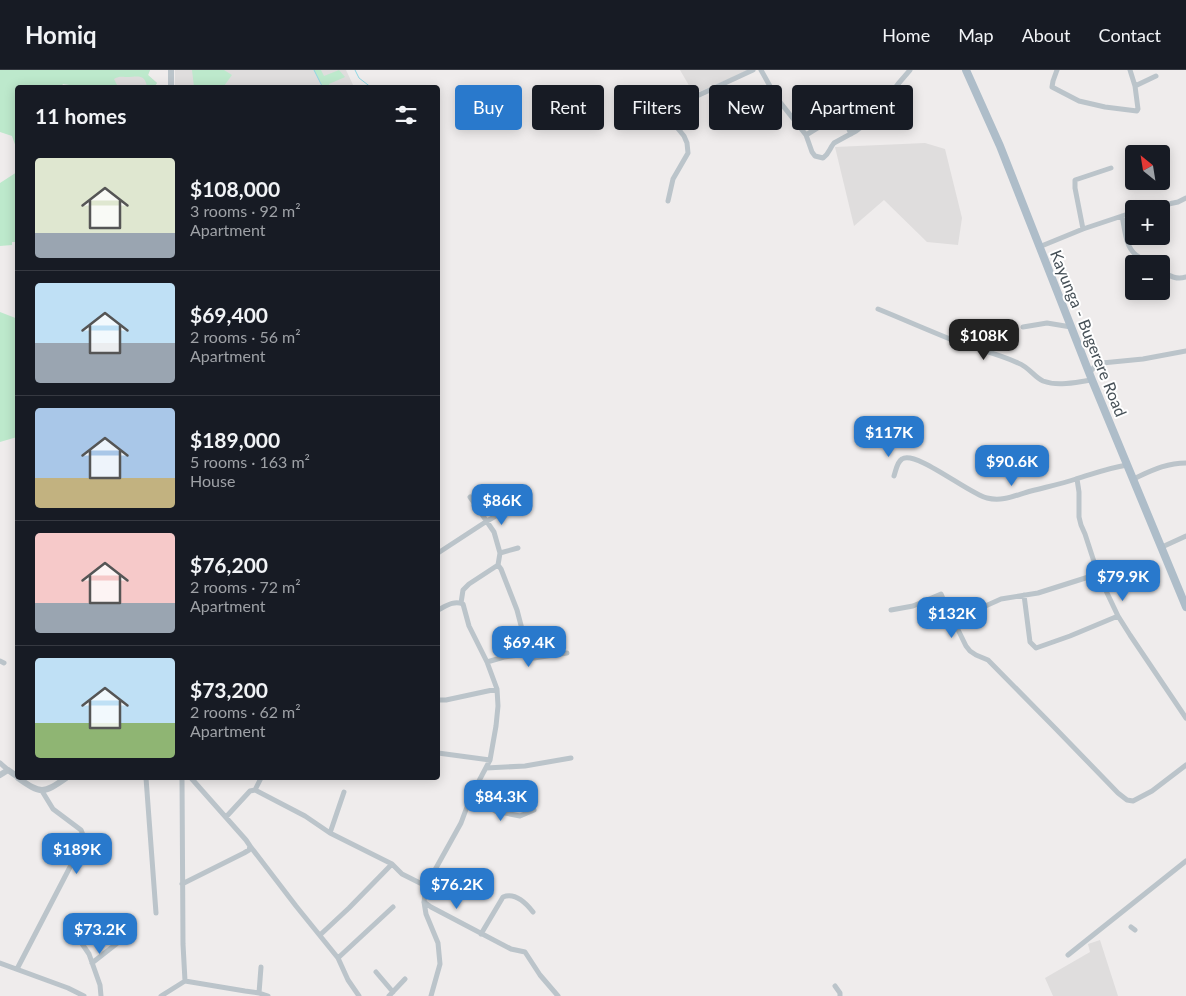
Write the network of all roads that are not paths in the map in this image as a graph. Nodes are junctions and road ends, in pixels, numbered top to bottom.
1 (171, 70) edge
2 (753, 70) edge
3 (761, 70) edge
4 (910, 70) edge
5 (966, 70) edge
6 (1057, 70) edge
7 (1130, 70) edge
8 (1156, 76) dead end
9 (171, 85) edge
10 (1135, 86) junction
11 (851, 134) junction
12 (806, 136) junction
13 (1111, 168) dead end
14 (1186, 198) edge
15 (668, 201) dead end
16 (1170, 204) edge
17 (1125, 215) edge
18 (1122, 216) junction
19 (1083, 229) junction
20 (1039, 247) junction
21 (1136, 255) edge
22 (1170, 276) edge
23 (1186, 277) edge
24 (878, 309) dead end
25 (1023, 327) dead end
26 (1071, 327) junction
27 (1186, 351) edge
28 (1091, 376) junction
29 (1186, 463) edge
30 (1127, 465) junction
31 (894, 476) dead end
32 (1077, 479) junction
33 (1133, 479) junction
34 (470, 497) dead end
35 (510, 508) dead end
36 (487, 521) junction
37 (1186, 536) edge
38 (1162, 547) junction
39 (518, 548) dead end
40 (440, 552) edge
41 (500, 553) junction
42 (498, 565) junction
43 (1098, 574) junction
44 (1024, 595) junction
45 (461, 602) junction
46 (1186, 607) edge
47 (440, 609) edge
48 (891, 610) dead end
49 (1118, 616) junction
50 (952, 618) junction
51 (568, 653) dead end
52 (526, 654) junction
53 (487, 662) junction
54 (497, 689) junction
55 (440, 700) edge
56 (1186, 718) edge
57 (440, 753) edge
58 (571, 758) dead end
59 (490, 760) junction
60 (0, 762) edge
61 (1186, 765) edge
62 (486, 768) junction
63 (8, 770) junction
64 (0, 775) edge
65 (15, 775) edge
66 (22, 780) edge
67 (63, 780) edge
68 (146, 780) edge
69 (182, 780) edge
70 (193, 780) edge
71 (261, 780) edge
72 (42, 790) junction
73 (255, 790) junction
74 (344, 792) dead end
75 (471, 796) junction
76 (534, 810) dead end
77 (226, 816) junction
78 (330, 833) junction
79 (250, 846) junction
80 (1186, 861) edge
81 (392, 864) junction
82 (182, 884) junction
83 (426, 886) junction
84 (424, 902) junction
85 (393, 907) dead end
86 (534, 912) dead end
87 (156, 913) dead end
88 (73, 918) dead end
89 (134, 930) dead end
90 (481, 934) junction
91 (320, 935) junction
92 (1068, 955) dead end
93 (338, 958) junction
94 (0, 963) edge
95 (92, 963) junction
96 (261, 967) dead end
97 (17, 969) junction
98 (376, 972) dead end
99 (405, 979) dead end
100 (185, 981) junction
101 (835, 986) dead end
102 (259, 993) junction
103 (244, 994) edge
104 (391, 994) edge
105 (84, 996) edge
106 (101, 996) edge
107 (161, 996) edge
108 (268, 996) edge
109 (359, 996) edge
110 (431, 996) edge
111 (558, 996) edge
112 (840, 996) edge

1 - 9 street
2 - 15 street
3 - 12 street
4 - 11 street
5 - 20 main road, Kayunga - Bugerere Road
6 - 10 street
7 - 10 street
8 - 10 street
11 - 12 street
11 - 12 street
13 - 19 street
14 - 16 street
17 - 18 street
18 - 19 street
18 - 21 street
19 - 20 street
20 - 26 main road, Kayunga - Bugerere Road
22 - 23 street
24 - 28 street
25 - 26 street
26 - 28 main road, Kayunga - Bugerere Road
27 - 28 street
28 - 30 main road, Kayunga - Bugerere Road
29 - 33 street
30 - 32 street
30 - 33 main road, Kayunga - Bugerere Road
31 - 32 street
32 - 43 street
33 - 38 main road, Kayunga - Bugerere Road
34 - 36 street
35 - 36 street
36 - 40 street
36 - 41 street
37 - 38 street
38 - 46 main road, Kayunga - Bugerere Road
39 - 41 street
41 - 42 street
42 - 45 street
42 - 52 street
43 - 44 street
43 - 49 street
44 - 49 street
44 - 50 street
45 - 47 street
45 - 53 street
48 - 50 street
49 - 56 street
50 - 61 street
51 - 52 street
52 - 53 street
53 - 54 street
54 - 55 street
54 - 59 street
57 - 59 street
58 - 62 street
59 - 62 street
60 - 63 street
62 - 75 street
63 - 64 street
63 - 65 street
66 - 72 street
67 - 72 street
68 - 87 street
69 - 82 street
70 - 77 street
71 - 73 street
72 - 97 street
73 - 77 street
73 - 78 street
74 - 78 street
75 - 76 street
75 - 83 street
77 - 79 street
78 - 81 street
79 - 82 street
79 - 91 street
80 - 92 street
81 - 83 street
81 - 91 street
82 - 100 street
83 - 84 street
84 - 90 street
84 - 110 street
85 - 93 street
86 - 90 street
88 - 95 street
89 - 95 street
90 - 111 street
91 - 93 street
93 - 109 street
94 - 97 street
95 - 106 street
96 - 102 street
97 - 105 street
98 - 104 street
99 - 104 street
100 - 103 street
100 - 107 street
101 - 112 street
102 - 103 street
102 - 108 street

